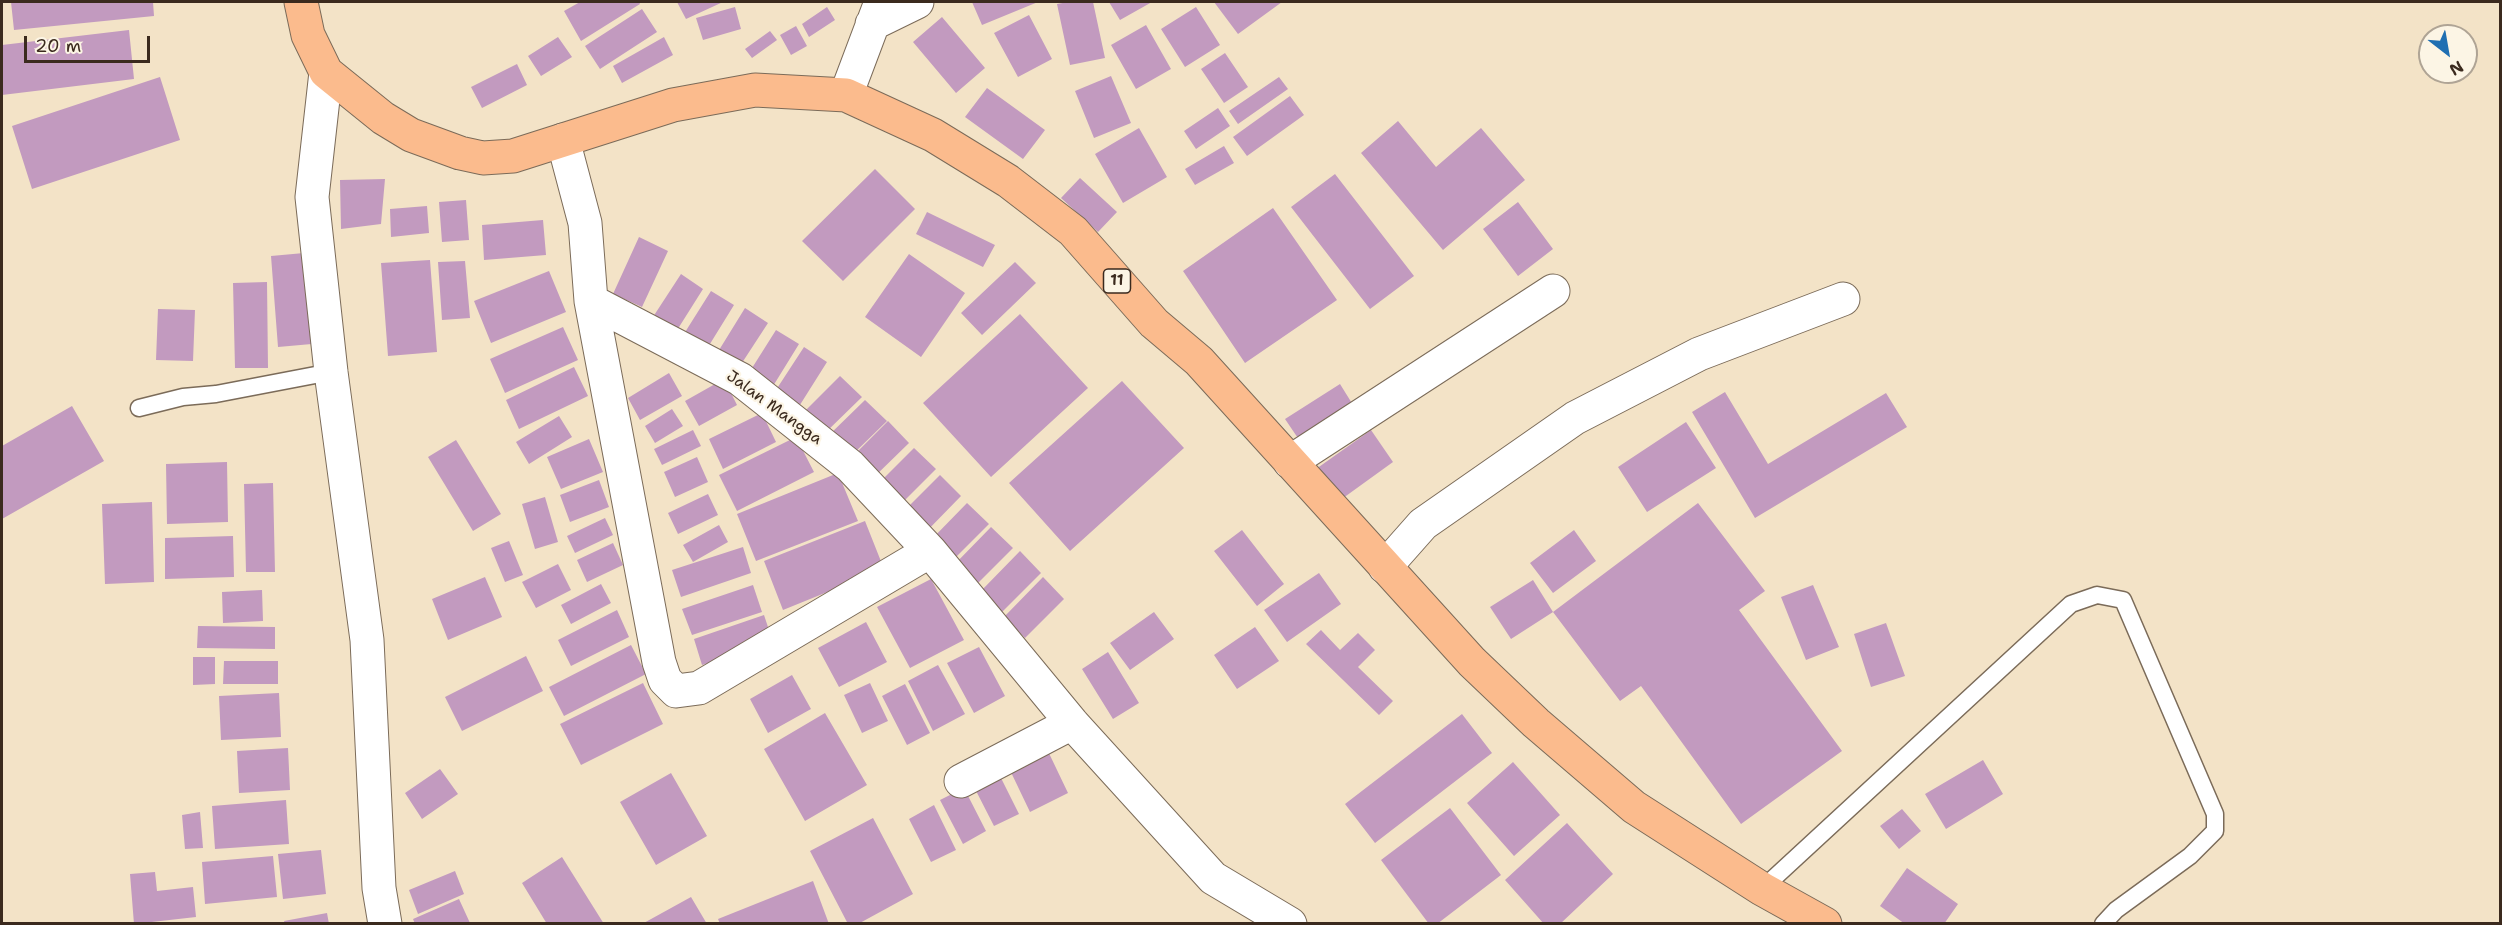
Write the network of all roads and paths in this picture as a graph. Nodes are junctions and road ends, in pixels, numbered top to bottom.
1 (301, 2) edge
2 (917, 2) edge
3 (876, 13) edge
4 (326, 72) junction
5 (846, 95) junction
6 (563, 140) junction
7 (1553, 291) dead end
8 (1844, 299) dead end
9 (591, 301) junction
10 (332, 372) junction
11 (139, 408) dead end
12 (1290, 462) junction
13 (930, 550) junction
14 (1385, 567) junction
15 (1072, 723) junction
16 (961, 781) dead end
17 (1762, 889) junction
18 (385, 924) edge
19 (1290, 924) edge
20 (1825, 924) edge
21 (2103, 924) edge

1 - 4 highway, 11
2 - 3 street
3 - 5 street
4 - 6 highway, 11
4 - 10 street
5 - 6 highway, 11
5 - 12 highway, 11
6 - 9 street
7 - 12 street
8 - 14 street
9 - 13 street, Jalan Mangga
9 - 13 street
10 - 11 lane
10 - 18 street
12 - 14 highway, 11
13 - 15 street, Jalan Mangga
14 - 17 highway, 11
15 - 16 street
15 - 19 street, Jalan Mangga
17 - 20 highway, 11
17 - 21 lane

